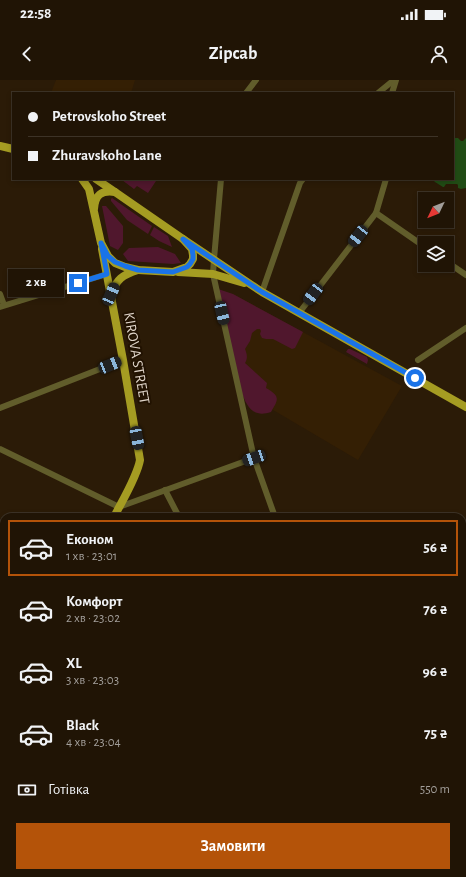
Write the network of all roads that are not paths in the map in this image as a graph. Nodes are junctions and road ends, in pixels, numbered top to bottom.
1 (256, 80) edge
2 (395, 80) edge
3 (247, 92) edge
4 (381, 92) edge
5 (392, 92) edge
6 (0, 146) edge
7 (12, 149) edge
8 (83, 180) edge
9 (97, 180) edge
10 (221, 180) edge
11 (302, 180) edge
12 (386, 180) edge
13 (115, 192) junction
14 (94, 209) junction
15 (376, 212) junction
16 (183, 239) junction
17 (418, 242) edge
18 (101, 243) junction
19 (214, 259) junction
20 (454, 267) edge
21 (138, 270) junction
22 (173, 272) junction
23 (107, 274) junction
24 (213, 274) junction
25 (466, 275) edge
26 (250, 284) junction
27 (262, 292) junction
28 (0, 294) edge
29 (111, 294) junction
30 (2, 306) edge
31 (299, 313) junction
32 (466, 328) edge
33 (123, 360) junction
34 (418, 360) dead end
35 (466, 407) edge
36 (0, 408) edge
37 (0, 449) edge
38 (254, 458) junction
39 (165, 490) junction
40 (119, 507) junction
41 (116, 513) edge
42 (177, 513) edge
43 (274, 513) edge

1 - 3 street
2 - 4 street
2 - 5 street
6 - 7 main road
8 - 14 main road, KIROVA STREET
9 - 13 main road, KIROVA STREET
10 - 19 street
11 - 27 street
12 - 15 street
13 - 14 main road
13 - 16 main road, KIROVA STREET
14 - 18 main road, KIROVA STREET
15 - 17 street
15 - 31 street
16 - 19 main road
16 - 22 main road, KIROVA STREET
18 - 21 main road, KIROVA STREET
18 - 23 main road, KIROVA STREET
19 - 24 street
19 - 26 main road
20 - 25 street
21 - 22 main road, KIROVA STREET
21 - 29 main road, KIROVA STREET
22 - 24 main road
23 - 29 main road, KIROVA STREET
23 - 30 street
24 - 26 main road
24 - 38 street
26 - 27 main road
27 - 31 main road
28 - 30 street
29 - 33 main road, KIROVA STREET
31 - 35 main road
32 - 34 street
33 - 36 street
33 - 40 main road, KIROVA STREET
37 - 40 street
38 - 39 street
38 - 43 street
39 - 40 street
39 - 42 street
40 - 41 main road, KIROVA STREET

